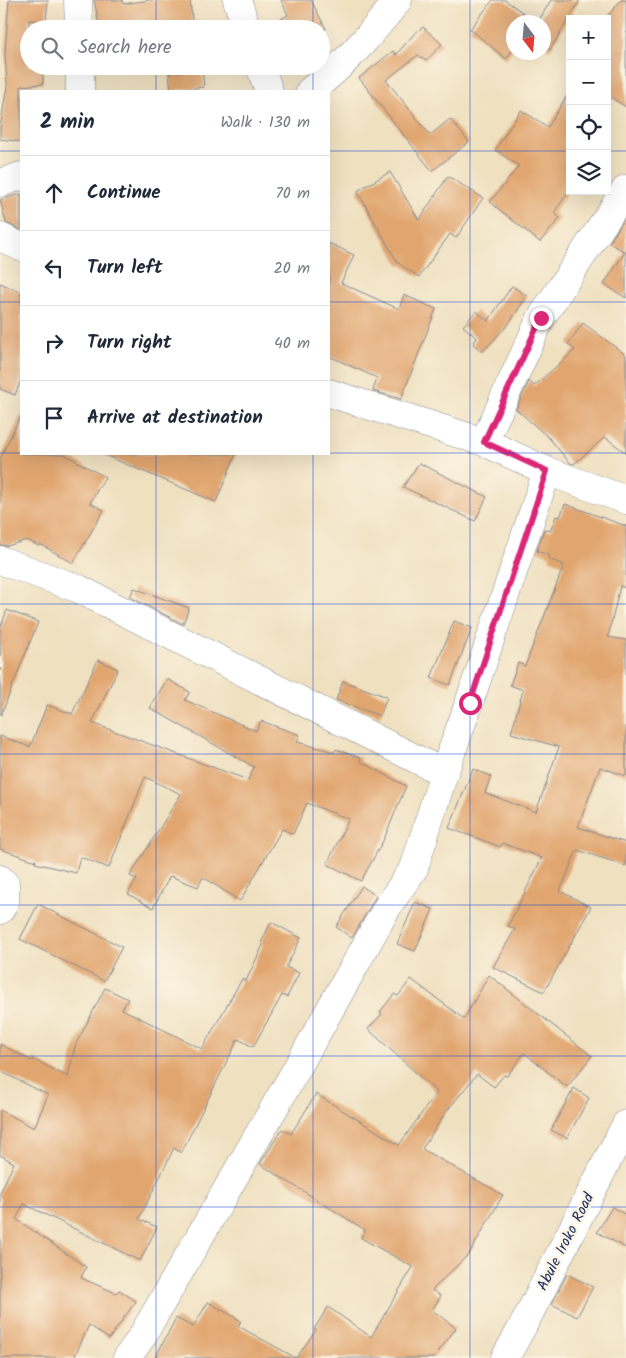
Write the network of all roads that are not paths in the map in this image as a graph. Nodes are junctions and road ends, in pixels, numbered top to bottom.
1 (78, 0) edge
2 (237, 0) edge
3 (398, 0) edge
4 (79, 20) edge
5 (244, 20) edge
6 (80, 75) edge
7 (263, 75) edge
8 (330, 75) edge
9 (330, 75) edge
10 (80, 90) edge
11 (269, 90) edge
12 (311, 90) edge
13 (20, 176) edge
14 (0, 183) edge
15 (626, 189) edge
16 (0, 237) edge
17 (20, 247) edge
18 (330, 393) edge
19 (484, 442) junction
20 (547, 471) junction
21 (626, 500) edge
22 (0, 560) edge
23 (444, 773) junction
24 (0, 879) edge
25 (0, 910) edge
26 (626, 1124) edge
27 (128, 1358) edge
28 (505, 1358) edge

1 - 4 street
2 - 5 street
3 - 8 street
6 - 10 street
7 - 11 street
9 - 12 street
13 - 14 street
15 - 19 street
16 - 17 street
18 - 19 street
19 - 20 street
20 - 21 street
20 - 23 street
22 - 23 street
23 - 27 street
24 - 25 street
26 - 28 street, Abule Iroko Road

